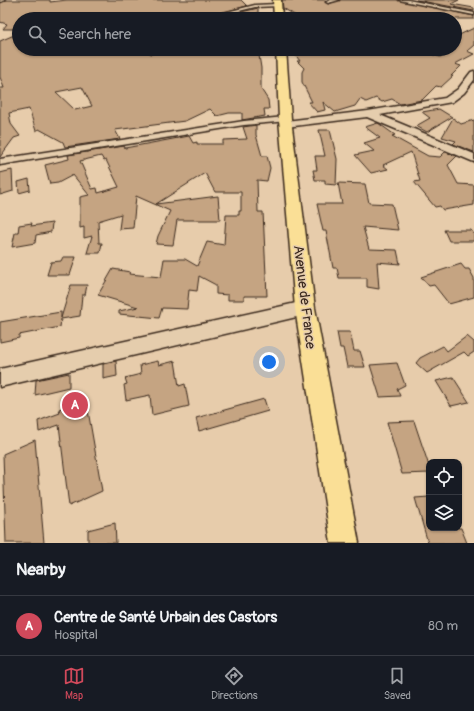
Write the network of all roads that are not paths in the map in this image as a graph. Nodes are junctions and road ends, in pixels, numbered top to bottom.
1 (3, 0) edge
2 (337, 0) edge
3 (401, 0) edge
4 (0, 1) edge
5 (277, 2) edge
6 (328, 2) dead end
7 (230, 12) edge
8 (278, 12) edge
9 (474, 14) edge
10 (281, 56) edge
11 (474, 74) edge
12 (368, 114) junction
13 (286, 122) junction
14 (474, 158) edge
15 (0, 162) edge
16 (305, 308) junction
17 (0, 378) edge
18 (345, 543) edge

1 - 4 street
2 - 6 street
3 - 9 street
5 - 7 street
5 - 8 main road
10 - 13 main road, Avenue de France
11 - 12 street
12 - 13 street
12 - 14 street
13 - 15 street
13 - 16 main road, Avenue de France
16 - 17 street
16 - 18 main road, Avenue de France

